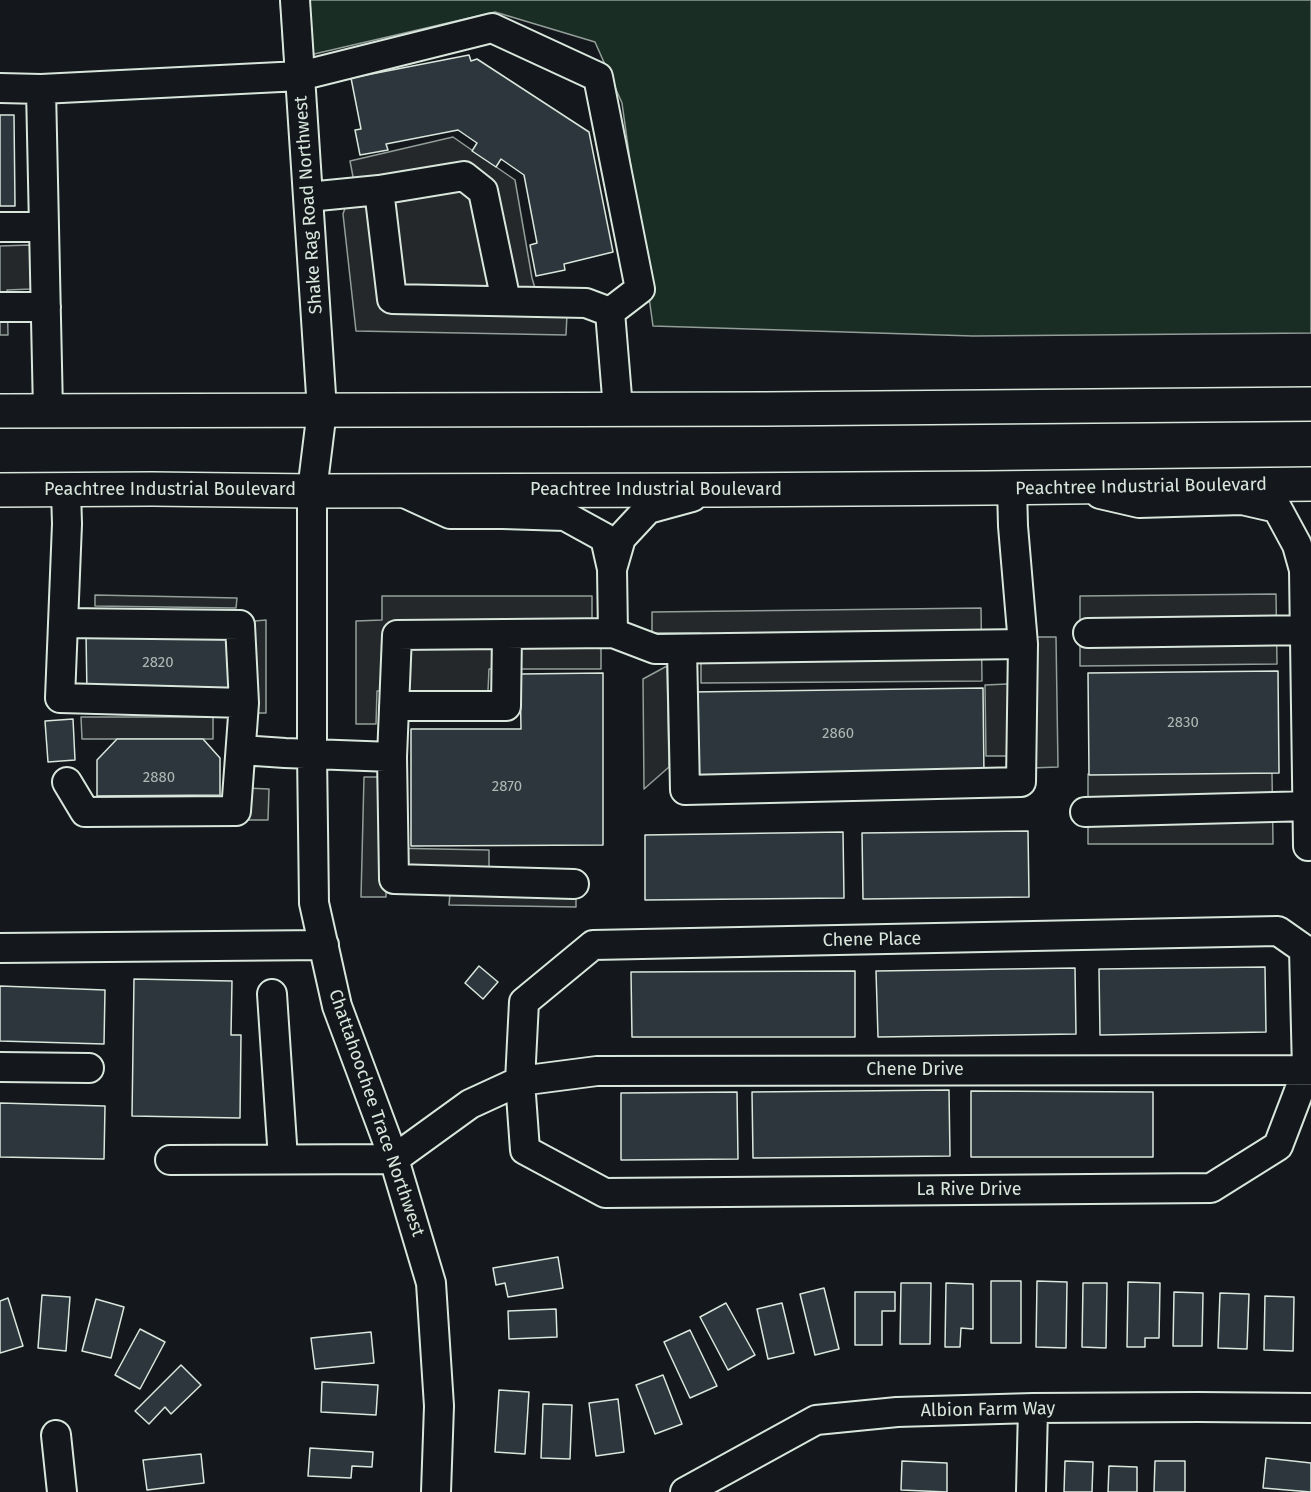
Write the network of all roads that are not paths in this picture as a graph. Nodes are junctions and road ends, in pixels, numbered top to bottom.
1 (295, 0) edge
2 (300, 76) junction
3 (0, 88) edge
4 (41, 89) junction
5 (379, 190) junction
6 (308, 197) junction
7 (0, 227) edge
8 (44, 227) junction
9 (506, 301) junction
10 (0, 307) edge
11 (46, 307) junction
12 (610, 312) junction
13 (1311, 404) edge
14 (618, 409) junction
15 (322, 410) junction
16 (0, 411) edge
17 (48, 411) junction
18 (1311, 484) edge
19 (1012, 488) junction
20 (1073, 488) junction
21 (0, 490) edge
22 (66, 490) junction
23 (400, 490) junction
24 (717, 490) junction
25 (312, 491) junction
26 (1307, 560) edge
27 (612, 569) junction
28 (63, 623) junction
29 (1308, 630) edge
30 (613, 633) junction
31 (1088, 633) dead end
32 (507, 634) junction
33 (1023, 644) junction
34 (682, 649) junction
35 (244, 703) junction
36 (394, 706) junction
37 (241, 750) junction
38 (312, 754) junction
39 (392, 757) junction
40 (67, 782) dead end
41 (1309, 806) edge
42 (1085, 812) dead end
43 (1308, 846) dead end
44 (574, 884) dead end
45 (324, 945) junction
46 (0, 948) edge
47 (1308, 952) edge
48 (272, 994) dead end
49 (0, 1067) edge
50 (89, 1068) dead end
51 (1309, 1070) edge
52 (520, 1081) junction
53 (394, 1158) junction
54 (283, 1159) junction
55 (170, 1160) dead end
56 (1033, 1408) junction
57 (1311, 1408) edge
58 (56, 1436) dead end
59 (62, 1492) edge
60 (436, 1492) edge
61 (685, 1492) edge
62 (1030, 1492) edge

1 - 2 street, Shake Rag Road Northwest
2 - 4 street
2 - 6 street, Shake Rag Road Northwest
2 - 12 street
3 - 4 street
4 - 8 street
5 - 6 street
5 - 9 street
5 - 9 street
6 - 15 street, Shake Rag Road Northwest
7 - 8 street
8 - 11 street
9 - 12 street
10 - 11 street
11 - 17 street
12 - 14 street
13 - 14 highway
14 - 15 highway
15 - 17 highway
15 - 25 street, Chattahoochee Trace Northwest
16 - 17 highway
18 - 20 highway, Peachtree Industrial Boulevard
19 - 20 highway, Peachtree Industrial Boulevard
19 - 24 highway, Peachtree Industrial Boulevard
19 - 33 street
20 - 26 street
21 - 22 highway, Peachtree Industrial Boulevard
22 - 25 highway, Peachtree Industrial Boulevard
22 - 28 street
23 - 24 highway, Peachtree Industrial Boulevard
23 - 25 highway, Peachtree Industrial Boulevard
23 - 27 street
24 - 27 street
25 - 38 street, Chattahoochee Trace Northwest
26 - 29 street
27 - 30 street
28 - 35 street
28 - 35 street
29 - 31 street
29 - 41 street
30 - 32 street
30 - 34 street
32 - 36 street
32 - 36 street
33 - 34 street
33 - 34 street
35 - 37 street
36 - 39 street
37 - 38 street
37 - 40 street
38 - 39 street
38 - 45 street, Chattahoochee Trace Northwest
39 - 44 street
41 - 42 street
41 - 43 street
45 - 46 street
45 - 53 street, Chattahoochee Trace Northwest
47 - 51 street, La Rive Drive
47 - 52 street, Chene Place
48 - 54 street
49 - 50 street
51 - 52 street, Chene Drive
51 - 52 street, La Rive Drive
52 - 53 street, Chene Drive
53 - 54 street
53 - 60 street, Chattahoochee Trace Northwest
54 - 55 street
56 - 57 street, Albion Farm Way
56 - 61 street, Albion Farm Way
56 - 62 street
58 - 59 street

